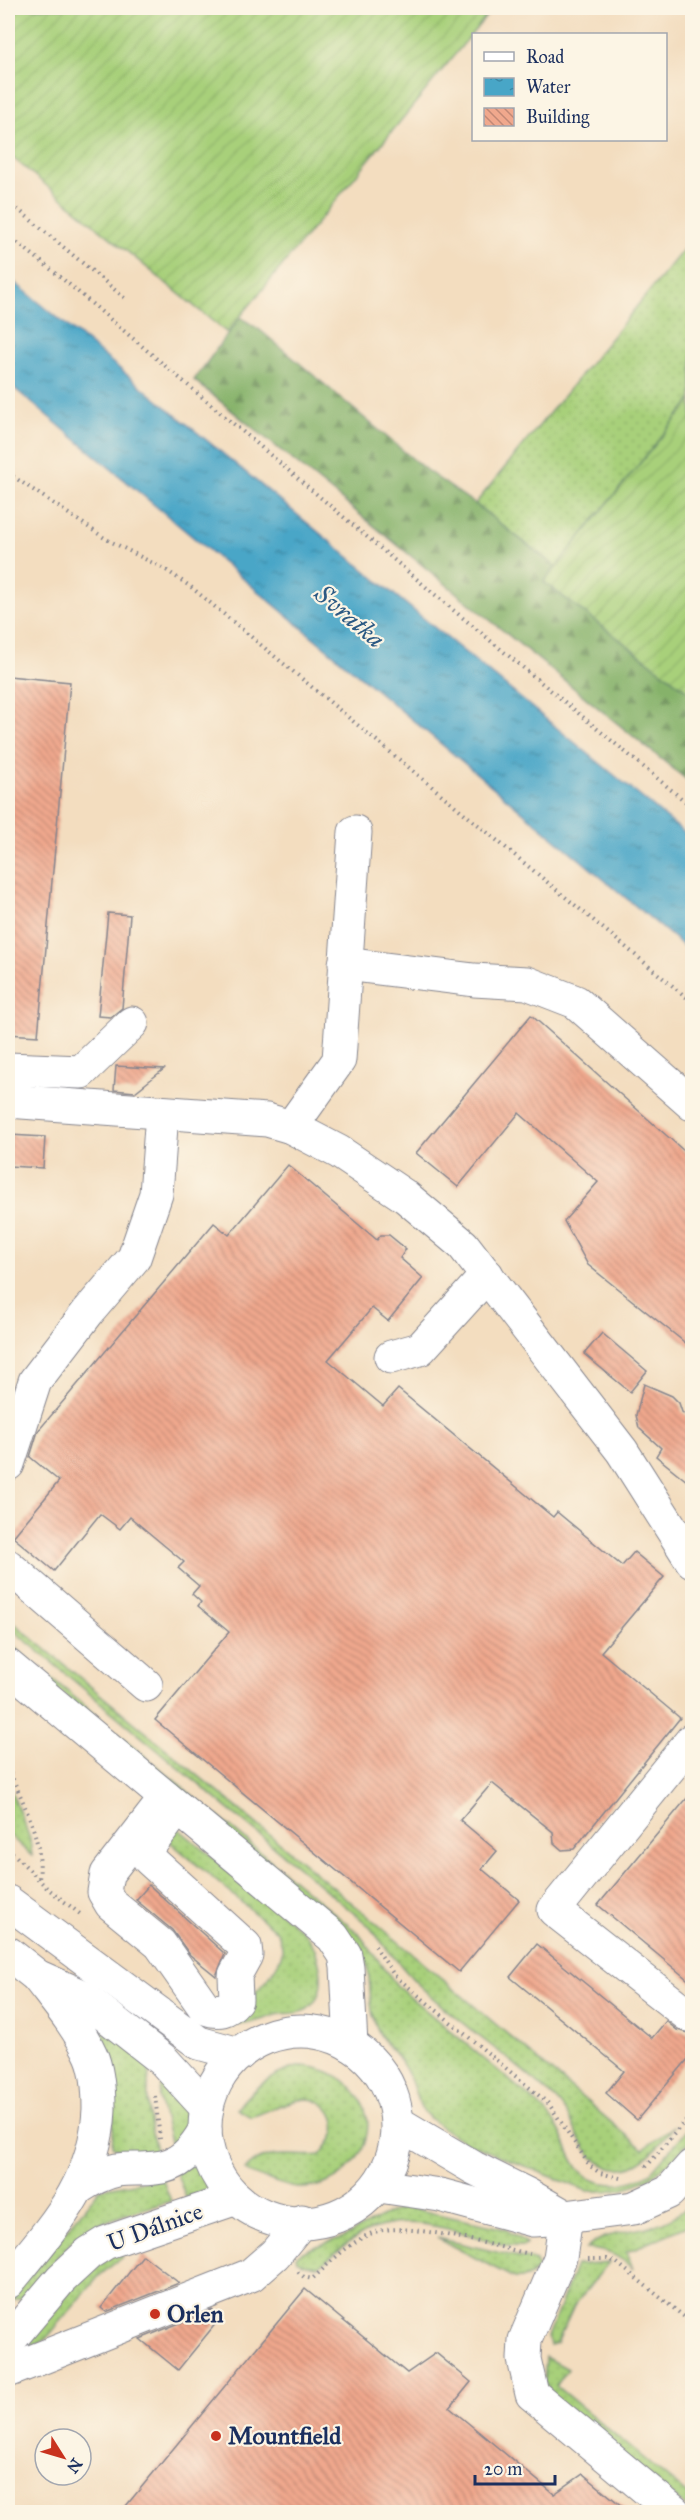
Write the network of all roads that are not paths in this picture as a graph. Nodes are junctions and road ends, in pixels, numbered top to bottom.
1 (355, 832) dead end
2 (345, 964) junction
3 (132, 1023) dead end
4 (8, 1069) edge
5 (8, 1101) edge
6 (693, 1104) edge
7 (162, 1113) junction
8 (291, 1127) junction
9 (487, 1275) junction
10 (391, 1358) dead end
11 (8, 1464) edge
12 (693, 1561) edge
13 (8, 1566) edge
14 (8, 1666) edge
15 (146, 1685) dead end
16 (693, 1740) edge
17 (172, 1803) junction
18 (8, 1902) edge
19 (8, 1953) edge
20 (38, 1976) junction
21 (693, 2015) edge
22 (351, 2045) junction
23 (239, 2054) junction
24 (206, 2119) junction
25 (398, 2123) junction
26 (693, 2166) edge
27 (379, 2186) junction
28 (78, 2188) junction
29 (234, 2199) junction
30 (566, 2217) junction
31 (302, 2221) junction
32 (8, 2282) edge
33 (43, 2301) junction
34 (8, 2313) edge
35 (8, 2342) edge
36 (8, 2371) edge
37 (674, 2512) edge

1 - 2 street
2 - 6 street
2 - 8 street
3 - 4 street
5 - 7 street
7 - 8 street
7 - 11 street
8 - 9 street
9 - 10 street
9 - 12 street
13 - 15 street
14 - 17 street
16 - 21 street
17 - 17 street
17 - 22 street
18 - 23 street
19 - 20 street
20 - 24 street
20 - 28 street
22 - 23 street
22 - 25 street
23 - 24 street
24 - 28 street
24 - 29 street
25 - 27 street
25 - 30 street
26 - 30 street
27 - 30 street
27 - 31 street
28 - 32 street
29 - 31 street
29 - 33 street, U Dálnice
30 - 37 street
31 - 36 street
33 - 34 street
33 - 35 street, U Dálnice

